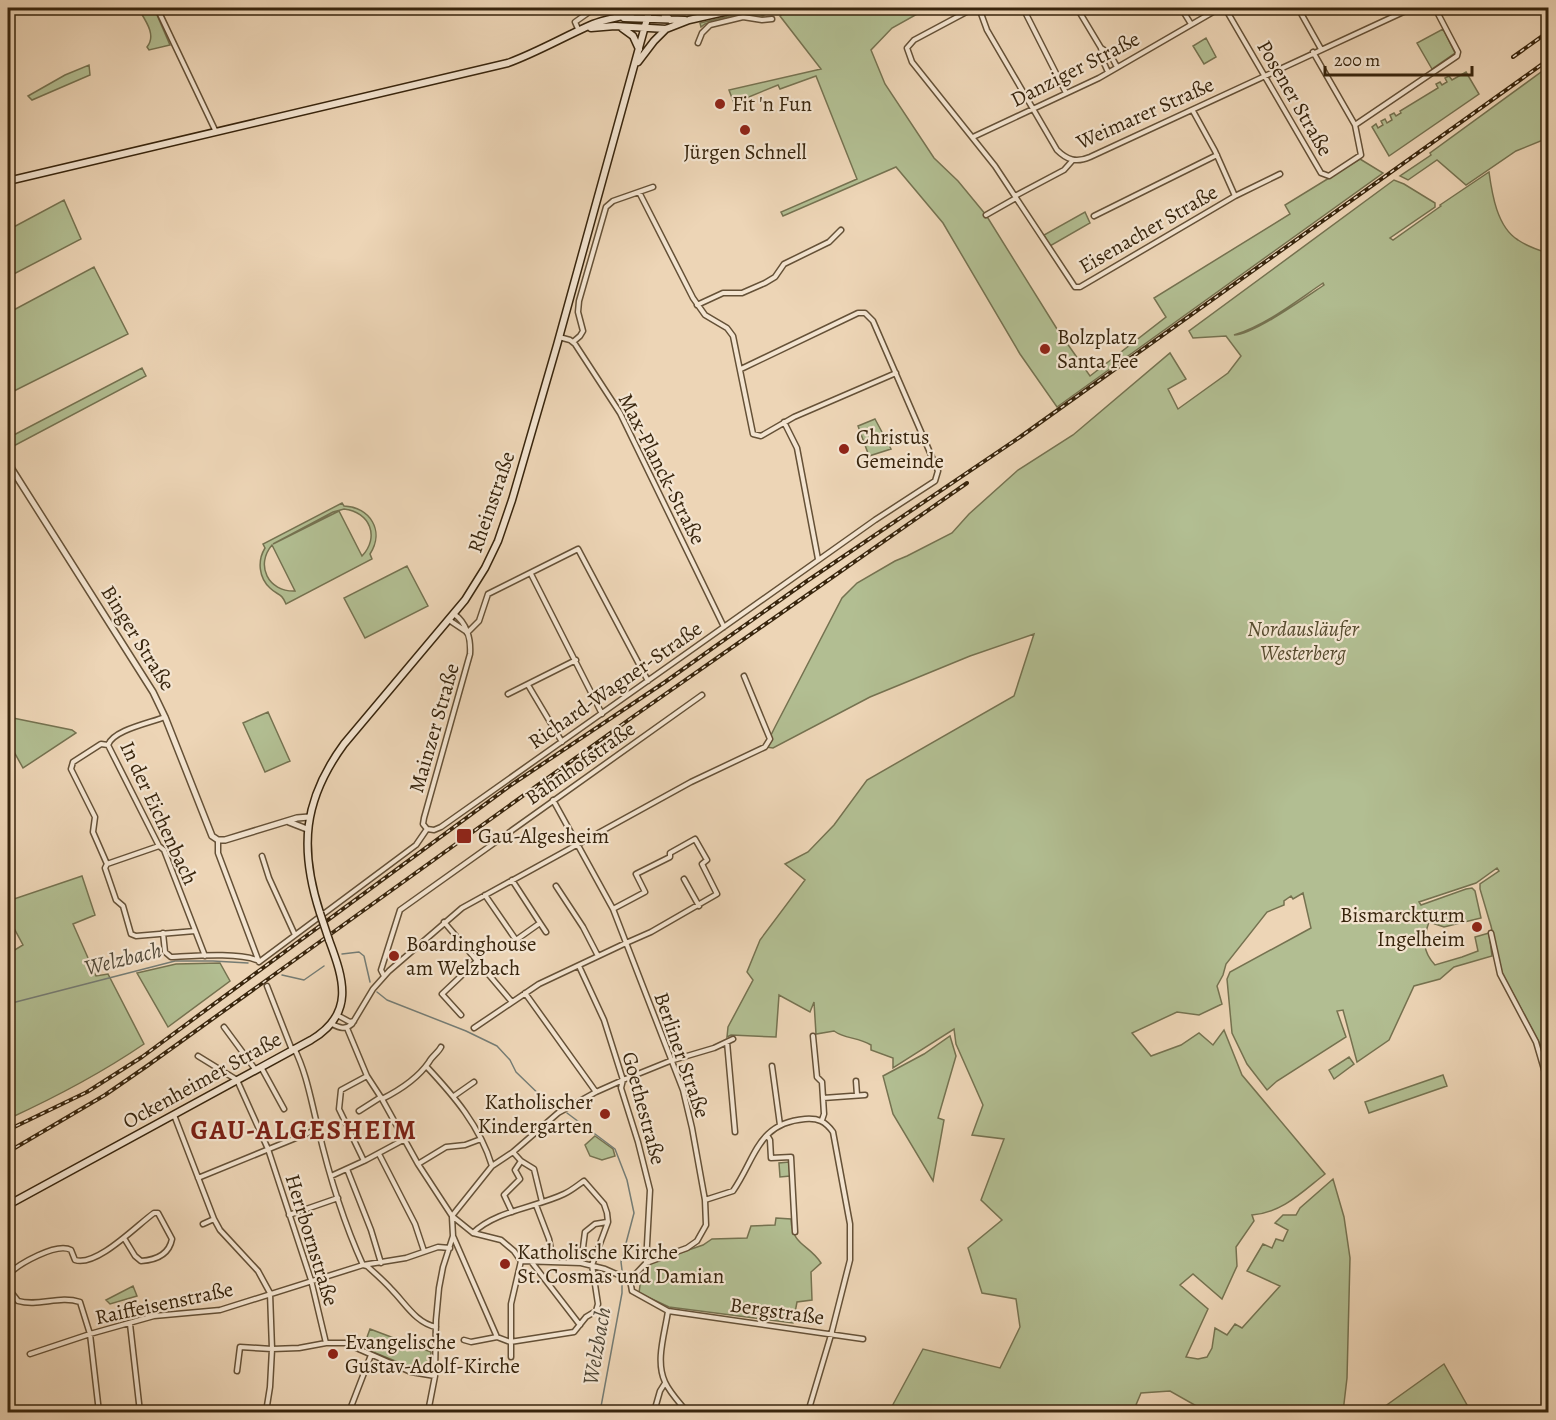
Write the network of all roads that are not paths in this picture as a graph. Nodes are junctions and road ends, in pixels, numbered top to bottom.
1 (157, 8) edge
2 (595, 8) edge
3 (642, 8) edge
4 (650, 8) edge
5 (659, 8) edge
6 (742, 8) edge
7 (768, 8) edge
8 (974, 8) edge
9 (979, 8) edge
10 (1023, 8) edge
11 (1077, 8) edge
12 (1181, 8) edge
13 (1220, 8) edge
14 (1225, 8) edge
15 (1298, 8) edge
16 (1412, 8) edge
17 (1434, 8) edge
18 (620, 18) junction
19 (647, 20) junction
20 (670, 20) junction
21 (689, 20) junction
22 (1191, 24) junction
23 (615, 26) junction
24 (645, 29) junction
25 (666, 29) junction
26 (579, 31) junction
27 (698, 43) dead end
28 (1101, 48) junction
29 (639, 49) junction
30 (1321, 49) junction
31 (1313, 52) junction
32 (1117, 67) junction
33 (634, 68) junction
34 (1108, 72) junction
35 (1264, 75) junction
36 (1066, 93) junction
37 (1032, 108) junction
38 (1193, 111) junction
39 (1355, 125) junction
40 (216, 133) junction
41 (973, 137) junction
42 (1217, 155) junction
43 (1072, 161) junction
44 (1281, 174) dead end
45 (8, 181) edge
46 (653, 187) dead end
47 (639, 192) junction
48 (1235, 196) junction
49 (1015, 197) junction
50 (986, 215) dead end
51 (1094, 216) dead end
52 (841, 230) dead end
53 (697, 305) junction
54 (559, 337) junction
55 (573, 342) junction
56 (741, 369) junction
57 (896, 373) junction
58 (784, 422) junction
59 (8, 463) edge
60 (818, 560) junction
61 (531, 574) junction
62 (452, 617) junction
63 (724, 627) junction
64 (467, 633) junction
65 (576, 660) junction
66 (744, 676) dead end
67 (648, 681) junction
68 (528, 685) junction
69 (508, 694) dead end
70 (702, 695) dead end
71 (602, 714) junction
72 (165, 717) junction
73 (562, 742) junction
74 (108, 745) junction
75 (553, 800) junction
76 (309, 817) junction
77 (286, 822) junction
78 (307, 829) junction
79 (427, 829) junction
80 (218, 840) junction
81 (159, 846) junction
82 (577, 846) junction
83 (262, 856) dead end
84 (107, 864) junction
85 (684, 879) dead end
86 (512, 880) junction
87 (556, 886) dead end
88 (485, 895) junction
89 (699, 906) junction
90 (613, 909) junction
91 (444, 922) junction
92 (540, 923) junction
93 (195, 931) junction
94 (546, 932) dead end
95 (163, 933) junction
96 (1491, 933) dead end
97 (295, 935) junction
98 (329, 940) joint
99 (626, 943) junction
100 (205, 956) junction
101 (598, 956) junction
102 (478, 960) junction
103 (260, 962) junction
104 (579, 966) junction
105 (384, 976) junction
106 (267, 986) dead end
107 (525, 993) junction
108 (512, 1002) junction
109 (461, 1015) dead end
110 (337, 1016) junction
111 (355, 1020) junction
112 (332, 1024) junction
113 (224, 1027) dead end
114 (347, 1028) junction
115 (474, 1028) dead end
116 (813, 1036) dead end
117 (734, 1039) dead end
118 (728, 1042) junction
119 (441, 1047) dead end
120 (293, 1049) junction
121 (198, 1056) dead end
122 (670, 1061) junction
123 (426, 1066) junction
124 (772, 1066) dead end
125 (258, 1068) junction
126 (367, 1076) junction
127 (237, 1080) junction
128 (623, 1080) junction
129 (856, 1081) dead end
130 (474, 1082) dead end
131 (1548, 1083) edge
132 (596, 1092) junction
133 (857, 1095) junction
134 (865, 1095) dead end
135 (454, 1096) junction
136 (382, 1098) junction
137 (824, 1098) junction
138 (284, 1109) dead end
139 (358, 1111) dead end
140 (174, 1114) junction
141 (822, 1120) junction
142 (780, 1125) junction
143 (318, 1129) junction
144 (735, 1132) dead end
145 (766, 1135) junction
146 (405, 1139) junction
147 (481, 1139) junction
148 (268, 1149) junction
149 (513, 1152) junction
150 (379, 1154) junction
151 (364, 1161) junction
152 (521, 1161) junction
153 (418, 1164) junction
154 (492, 1166) junction
155 (347, 1169) junction
156 (331, 1176) junction
157 (198, 1178) junction
158 (338, 1198) junction
159 (705, 1200) junction
160 (542, 1202) junction
161 (8, 1205) edge
162 (536, 1205) junction
163 (512, 1212) junction
164 (289, 1215) junction
165 (452, 1216) junction
166 (214, 1219) junction
167 (608, 1222) junction
168 (203, 1224) dead end
169 (795, 1232) dead end
170 (473, 1233) junction
171 (453, 1236) junction
172 (124, 1238) junction
173 (450, 1248) junction
174 (424, 1251) junction
175 (530, 1260) junction
176 (521, 1261) junction
177 (553, 1261) junction
178 (381, 1263) junction
179 (581, 1263) junction
180 (646, 1263) junction
181 (363, 1265) junction
182 (592, 1265) junction
183 (8, 1275) edge
184 (311, 1280) junction
185 (630, 1280) junction
186 (270, 1293) junction
187 (668, 1311) junction
188 (130, 1324) junction
189 (580, 1325) junction
190 (435, 1327) junction
191 (90, 1334) junction
192 (831, 1335) junction
193 (497, 1337) junction
194 (863, 1339) dead end
195 (464, 1340) dead end
196 (510, 1341) junction
197 (326, 1343) junction
198 (272, 1349) junction
199 (30, 1354) dead end
200 (370, 1355) junction
201 (511, 1357) dead end
202 (237, 1371) dead end
203 (435, 1376) junction
204 (665, 1383) junction
205 (99, 1413) edge
206 (140, 1413) edge
207 (266, 1413) edge
208 (349, 1413) edge
209 (428, 1413) edge
210 (654, 1413) edge
211 (687, 1413) edge
212 (808, 1413) edge

1 - 40 street
2 - 26 street
3 - 18 main road
4 - 19 main road, Rheinstraße
5 - 20 main road
6 - 21 main road
7 - 27 street
8 - 41 street
9 - 37 street, Weimarer Straße
10 - 36 street
11 - 28 street
12 - 22 street
13 - 22 street, Danziger Straße
14 - 35 street, Posener Straße
15 - 30 street
16 - 30 street, Weimarer Straße
17 - 39 street
18 - 19 main road
18 - 26 main road
19 - 20 main road
19 - 24 main road, Rheinstraße
20 - 21 main road
21 - 25 main road
22 - 32 street, Danziger Straße
23 - 24 main road
23 - 26 main road
23 - 29 main road
24 - 25 main road
24 - 29 main road, Rheinstraße
25 - 33 main road
26 - 40 main road
28 - 32 street
28 - 34 street
29 - 33 main road, Rheinstraße
30 - 31 street, Weimarer Straße
31 - 35 street, Weimarer Straße
31 - 39 street
32 - 34 street, Danziger Straße
33 - 54 main road, Rheinstraße
34 - 36 street, Danziger Straße
35 - 38 street, Weimarer Straße
35 - 39 street, Posener Straße
36 - 37 street, Danziger Straße
37 - 41 street, Danziger Straße
37 - 43 street, Weimarer Straße
38 - 42 street, Eisenacher Straße
38 - 43 street, Weimarer Straße
40 - 45 main road
41 - 49 street
42 - 48 street, Eisenacher Straße
42 - 51 street
43 - 49 street
44 - 48 street, Eisenacher Straße
46 - 47 street
47 - 53 street
47 - 55 street
48 - 49 street, Eisenacher Straße
49 - 50 street
52 - 53 street
53 - 56 street
54 - 55 street
54 - 62 main road, Rheinstraße
55 - 63 street, Max-Planck-Straße
56 - 57 street
56 - 58 street
57 - 58 street
57 - 60 street, Richard-Wagner-Straße
58 - 60 street
59 - 72 street, Binger Straße
60 - 63 street, Richard-Wagner-Straße
61 - 64 street
61 - 65 street
61 - 67 street
62 - 64 street
62 - 64 street
62 - 76 main road, Rheinstraße
63 - 67 street, Richard-Wagner-Straße
64 - 79 street, Mainzer Straße
65 - 68 street
65 - 71 street
66 - 82 street
67 - 71 street, Richard-Wagner-Straße
68 - 69 street
68 - 73 street
70 - 75 street, Bahnhofstraße
71 - 73 street, Richard-Wagner-Straße
72 - 74 street, In der Eichenbach
72 - 80 street, Binger Straße
73 - 79 street, Richard-Wagner-Straße
74 - 81 street, In der Eichenbach
74 - 84 street
75 - 82 street, Berliner Straße
75 - 105 street, Bahnhofstraße
76 - 77 street
76 - 78 main road, Rheinstraße
77 - 78 street
77 - 80 street
78 - 98 main road, Rheinstraße, bridge
79 - 97 street
80 - 103 street, Binger Straße
81 - 84 street
81 - 93 street, In der Eichenbach
82 - 86 street
82 - 90 street, Berliner Straße
83 - 97 street
84 - 95 street
85 - 89 street
86 - 88 street
86 - 92 street
87 - 101 street
88 - 91 street
88 - 92 street
89 - 90 street
89 - 99 street
90 - 99 street, Berliner Straße
91 - 102 street
91 - 105 street
92 - 94 street
93 - 95 street
93 - 100 street, In der Eichenbach
95 - 100 street
96 - 131 street
97 - 103 street
98 - 110 main road, Ockenheimer Straße
99 - 101 street
99 - 122 street, Berliner Straße
100 - 103 street
101 - 104 street
102 - 108 street
102 - 109 street
104 - 107 street
104 - 128 street, Goethestraße
105 - 111 street, Bahnhofstraße
106 - 120 street
107 - 108 street
107 - 132 street
108 - 115 street
110 - 111 street
110 - 112 main road, Ockenheimer Straße
111 - 114 street, Bahnhofstraße
112 - 114 street
112 - 120 main road, Ockenheimer Straße
113 - 125 street
114 - 126 street
116 - 137 street
117 - 118 street
118 - 122 street
118 - 144 street
119 - 123 street
120 - 125 main road, Ockenheimer Straße
120 - 143 street
121 - 127 street
122 - 128 street
122 - 159 street, Berliner Straße
123 - 135 street
123 - 136 street
124 - 142 street
125 - 127 main road, Ockenheimer Straße
125 - 138 street
126 - 136 street
126 - 151 street
127 - 140 main road, Ockenheimer Straße
127 - 148 street, Herrbornstraße
128 - 132 street
128 - 180 street, Goethestraße
129 - 133 street
130 - 135 street
132 - 149 street
133 - 134 street
133 - 137 street
135 - 147 street
136 - 139 street
136 - 146 street
137 - 141 street
140 - 157 street
140 - 161 main road, Ockenheimer Straße
141 - 142 street
141 - 192 street
142 - 145 street
143 - 148 street
143 - 156 street
145 - 159 street
145 - 169 street
146 - 150 street
146 - 153 street
147 - 153 street
147 - 154 street
148 - 157 street
148 - 164 street, Herrbornstraße
149 - 152 street
149 - 154 street
150 - 151 street
150 - 174 street
151 - 155 street
152 - 160 street
152 - 163 street
153 - 165 street
154 - 165 street
155 - 156 street
155 - 178 street
156 - 158 street
157 - 166 street
158 - 164 street
158 - 181 street
159 - 180 street, Berliner Straße
160 - 162 street
160 - 167 street
162 - 163 street
162 - 177 street
163 - 170 street
164 - 184 street, Herrbornstraße
165 - 170 street
165 - 171 street
166 - 168 street
166 - 186 street
167 - 179 street
167 - 182 street
170 - 176 street
171 - 173 street
171 - 193 street
172 - 172 street
172 - 183 street
173 - 174 street, Raiffeisenstraße
173 - 190 street
174 - 178 street, Raiffeisenstraße
175 - 176 street
175 - 177 street
175 - 189 street
176 - 196 street
177 - 179 street
178 - 181 street, Raiffeisenstraße
179 - 182 street
180 - 185 street, Berliner Straße
181 - 184 street, Raiffeisenstraße
181 - 190 street
182 - 185 street
182 - 189 street
183 - 191 street
184 - 186 street, Raiffeisenstraße
184 - 197 street, Herrbornstraße
185 - 187 street, Bergstraße
186 - 188 street, Raiffeisenstraße
186 - 198 street
187 - 192 street, Bergstraße
187 - 204 street
188 - 191 street, Raiffeisenstraße
188 - 206 street
189 - 196 street
190 - 203 street
191 - 199 street, Raiffeisenstraße
191 - 205 street
192 - 194 street, Bergstraße
192 - 212 street
193 - 195 street
193 - 196 street
196 - 201 street
197 - 198 street
197 - 200 street
198 - 202 street
198 - 207 street
200 - 203 street
200 - 208 street
203 - 209 street
204 - 210 street
204 - 211 street

